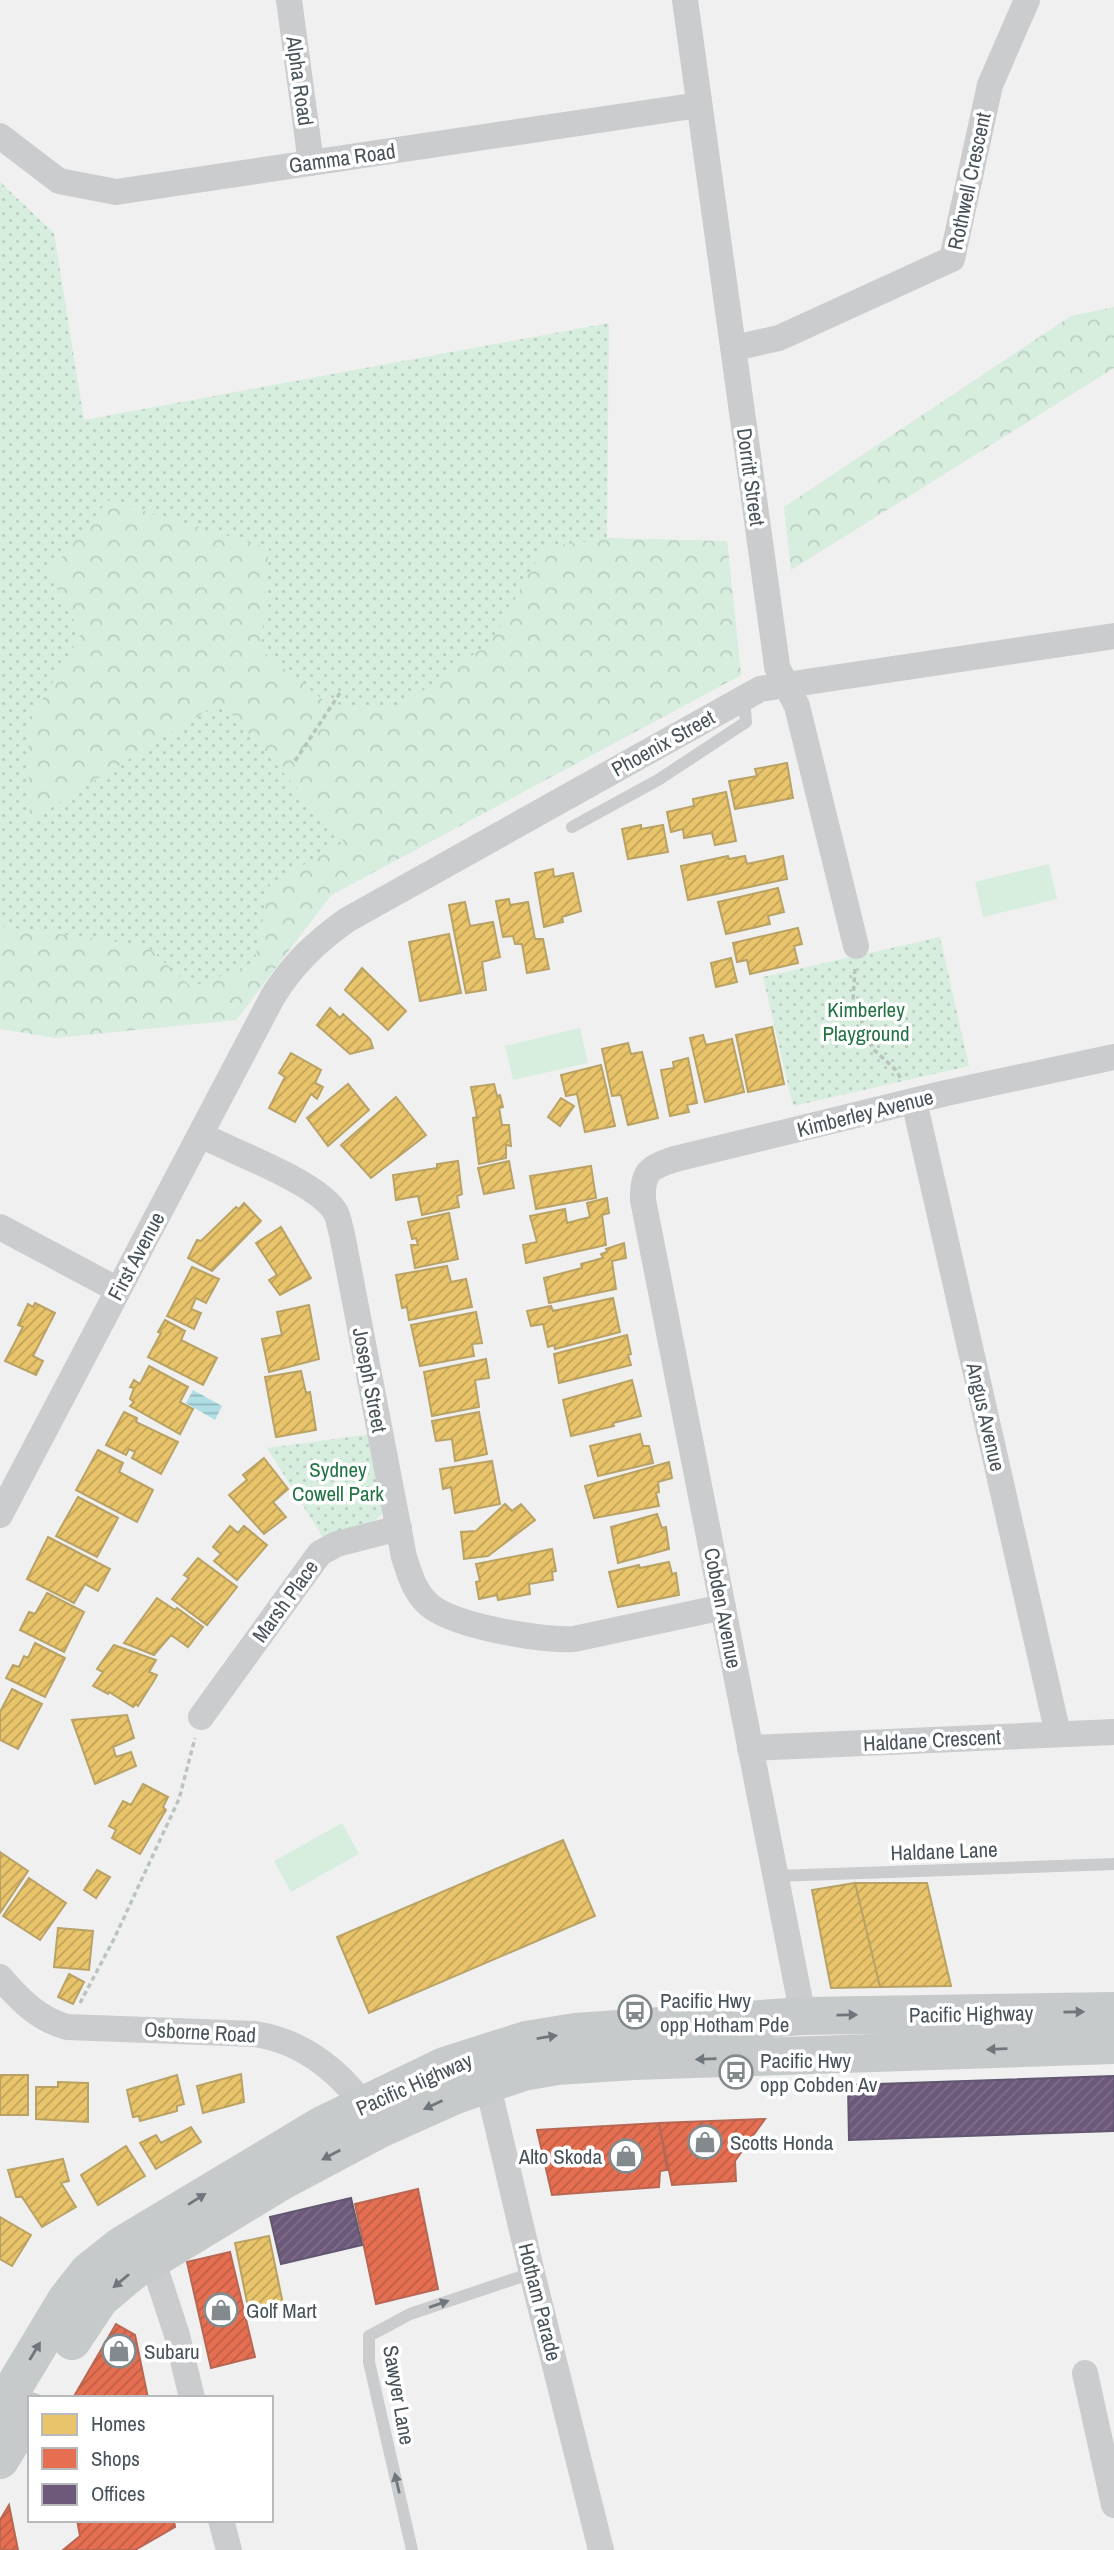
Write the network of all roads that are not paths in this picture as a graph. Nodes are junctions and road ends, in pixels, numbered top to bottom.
1 (289, 0) edge
2 (685, 0) edge
3 (1027, 0) edge
4 (699, 105) junction
5 (0, 136) edge
6 (312, 163) junction
7 (734, 348) junction
8 (1114, 636) edge
9 (785, 685) junction
10 (744, 698) junction
11 (572, 827) dead end
12 (856, 946) road end
13 (274, 996) joint
14 (1114, 1057) edge
15 (914, 1101) junction
16 (201, 1135) junction
17 (643, 1200) joint
18 (0, 1227) edge
19 (118, 1290) junction
20 (0, 1515) edge
21 (399, 1528) junction
22 (723, 1607) junction
23 (201, 1717) dead end
24 (1114, 1732) edge
25 (1058, 1734) junction
26 (750, 1748) junction
27 (1114, 1864) edge
28 (776, 1876) junction
29 (0, 1977) edge
30 (1114, 2011) edge
31 (803, 2016) junction
32 (1114, 2045) edge
33 (484, 2069) junction
34 (372, 2117) junction
35 (152, 2259) junction
36 (532, 2273) junction
37 (1085, 2373) dead end
38 (39, 2396) edge
39 (192, 2396) edge
40 (0, 2410) edge
41 (28, 2414) edge
42 (0, 2460) edge
43 (1114, 2505) edge
44 (222, 2522) edge
45 (229, 2550) edge
46 (412, 2550) edge
47 (601, 2550) edge

1 - 6 street, Alpha Road
2 - 4 street, Dorritt Street
3 - 7 street, Rothwell Crescent
4 - 6 street, Gamma Road
4 - 7 street, Dorritt Street
5 - 6 street, Gamma Road
7 - 9 street, Dorritt Street
8 - 9 street, Phoenix Street
9 - 10 street, Phoenix Street
9 - 12 street, Dorritt Street
10 - 11 lane
10 - 13 street, Phoenix Street
13 - 16 street, First Avenue
14 - 15 street, Kimberley Avenue
15 - 17 street, Kimberley Avenue
15 - 25 street, Angus Avenue
16 - 19 street, First Avenue
16 - 21 street, Joseph Street
17 - 22 street, Cobden Avenue
18 - 19 street
19 - 20 street, First Avenue
21 - 22 street, Joseph Street
21 - 23 street, Marsh Place
22 - 26 street, Cobden Avenue
24 - 25 street, Haldane Crescent
25 - 26 street, Haldane Crescent
26 - 28 street, Cobden Avenue
27 - 28 lane, Haldane Lane
28 - 31 street, Cobden Avenue
29 - 34 street, Osborne Road
31 -> 30 main road, Pacific Highway
33 -> 31 main road, Pacific Highway
32 -> 33 main road, Pacific Highway
33 - 34 main road, Pacific Highway
33 - 36 street, Hotham Parade
34 -> 35 main road, Pacific Highway
40 -> 34 main road, Pacific Highway
35 -> 38 main road, Pacific Highway
35 - 39 street
46 -> 36 lane, Sawyer Lane
36 - 47 street, Hotham Parade
37 - 43 street
41 - 42 main road
44 - 45 street

